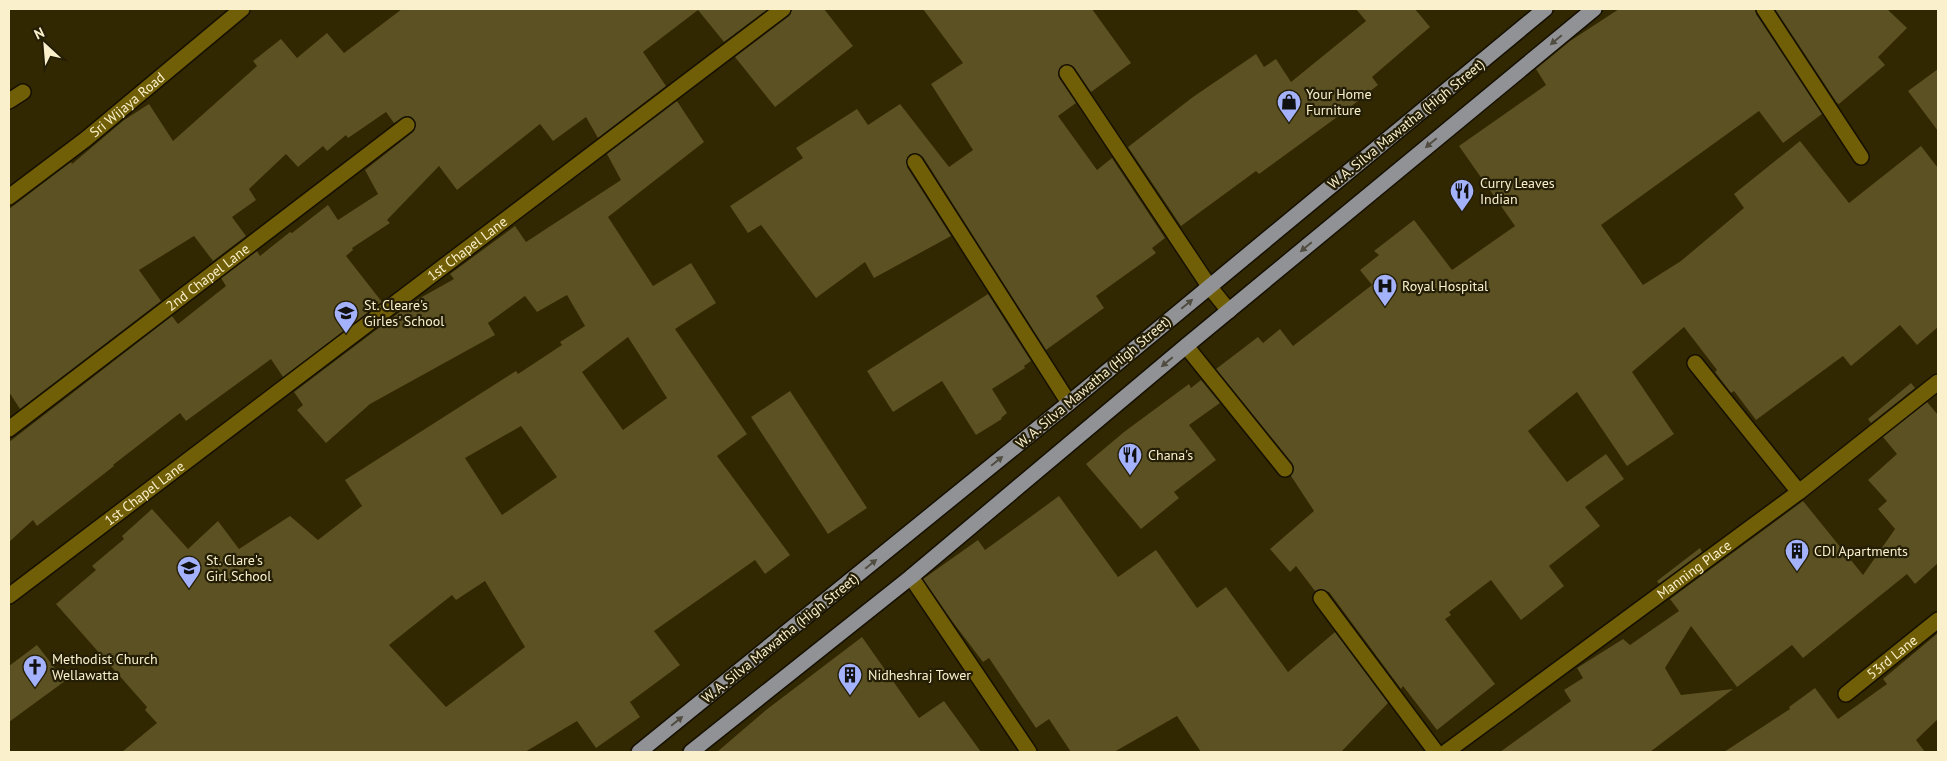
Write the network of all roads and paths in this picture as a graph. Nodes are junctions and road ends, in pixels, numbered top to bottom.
1 (242, 9) edge
2 (783, 9) edge
3 (1545, 9) edge
4 (1594, 9) edge
5 (1764, 9) edge
6 (1067, 73) dead end
7 (23, 92) dead end
8 (9, 101) edge
9 (407, 125) dead end
10 (1861, 157) dead end
11 (915, 162) dead end
12 (9, 197) edge
13 (1208, 286) junction
14 (1230, 311) junction
15 (1186, 346) junction
16 (1695, 363) dead end
17 (1938, 382) edge
18 (1069, 403) junction
19 (9, 429) edge
20 (1285, 470) dead end
21 (1799, 492) junction
22 (911, 577) junction
23 (9, 596) edge
24 (1321, 598) dead end
25 (1938, 620) edge
26 (1846, 694) dead end
27 (639, 752) edge
28 (690, 752) edge
29 (1029, 752) edge
30 (1436, 752) edge
31 (1446, 752) edge

1 - 12 street, Sri Wijaya Road
2 - 23 street, 1st Chapel Lane
3 - 13 main road, W. A. Silva Mawatha (High Street)
4 -> 14 main road
5 - 10 street
6 - 13 street
7 - 8 street
9 - 19 street, 2nd Chapel Lane
11 - 18 street
13 - 14 street
18 -> 13 main road, W. A. Silva Mawatha (High Street)
14 - 15 main road
15 - 20 street
15 -> 22 main road
16 - 21 street
17 - 21 street, Manning Place
27 -> 18 main road, W. A. Silva Mawatha (High Street)
21 - 31 street, Manning Place
22 - 28 main road
22 - 29 street
24 - 30 street
25 - 26 street, 53rd Lane

